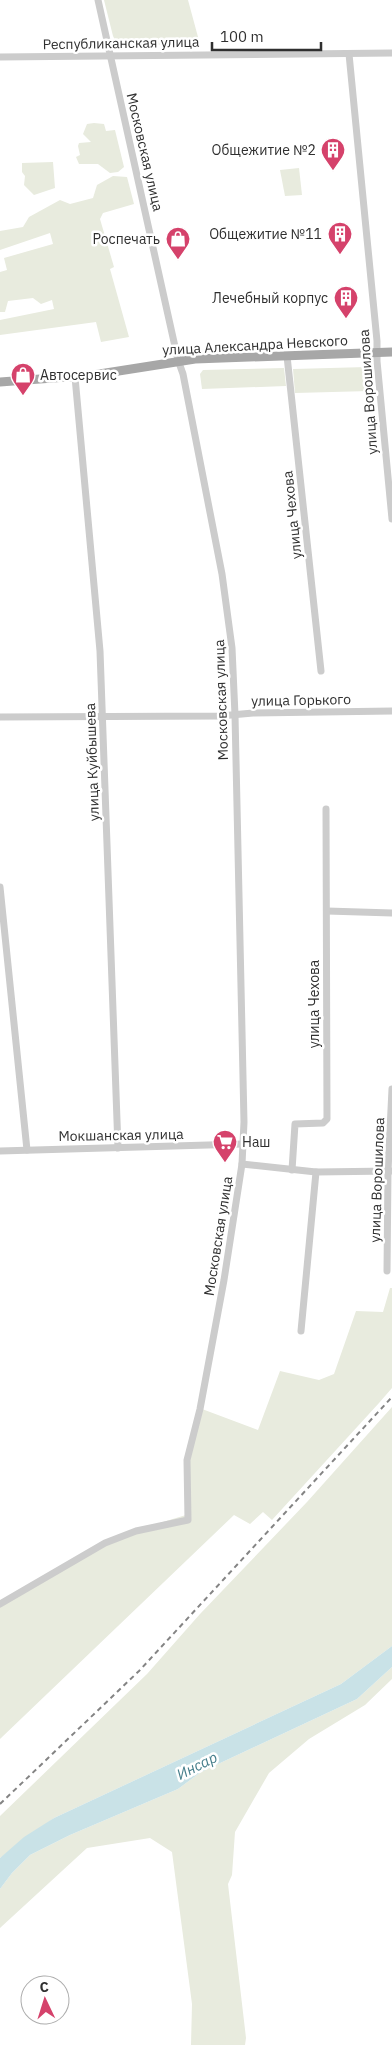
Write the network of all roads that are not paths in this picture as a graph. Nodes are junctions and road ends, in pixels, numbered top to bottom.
1 (98, 0) edge
2 (392, 53) edge
3 (349, 54) junction
4 (110, 55) junction
5 (0, 57) edge
6 (392, 352) edge
7 (377, 353) junction
8 (287, 356) junction
9 (178, 360) junction
10 (75, 377) junction
11 (0, 382) edge
12 (392, 519) edge
13 (321, 671) dead end
14 (392, 711) edge
15 (235, 715) junction
16 (0, 717) edge
17 (103, 717) junction
18 (326, 809) dead end
19 (0, 887) edge
20 (326, 911) junction
21 (392, 913) edge
22 (392, 1089) edge
23 (244, 1144) junction
24 (118, 1148) junction
25 (27, 1150) junction
26 (0, 1151) edge
27 (242, 1164) junction
28 (292, 1170) junction
29 (390, 1171) edge
30 (316, 1172) junction
31 (387, 1271) dead end
32 (301, 1331) dead end
33 (0, 1604) edge

1 - 4 street, Московская улица
2 - 3 street, Республиканская улица
3 - 4 street, Республиканская улица
3 - 7 street, улица Ворошилова
4 - 5 street, Республиканская улица
4 - 9 street, Московская улица
6 - 7 main road, улица Александра Невского
7 - 8 main road, улица Александра Невского
7 - 12 street, улица Ворошилова
8 - 9 main road, улица Александра Невского
8 - 13 street, улица Чехова
9 - 10 main road, улица Александра Невского
9 - 15 street, Московская улица
10 - 11 main road, улица Александра Невского
10 - 17 street, улица Куйбышева
14 - 15 street, улица Горького
15 - 17 street, улица Горького
15 - 23 street, Московская улица
16 - 17 street, улица Горького
17 - 24 street, улица Куйбышева
18 - 20 street, улица Чехова
19 - 25 street
20 - 21 street
20 - 28 street, улица Чехова
22 - 29 street, улица Ворошилова
23 - 24 street, Мокшанская улица
23 - 27 street, Московская улица
24 - 25 street, Мокшанская улица
25 - 26 street, Мокшанская улица
27 - 28 street
27 - 33 street, Московская улица
28 - 30 street
29 - 30 street
29 - 31 street, улица Ворошилова
30 - 32 street

